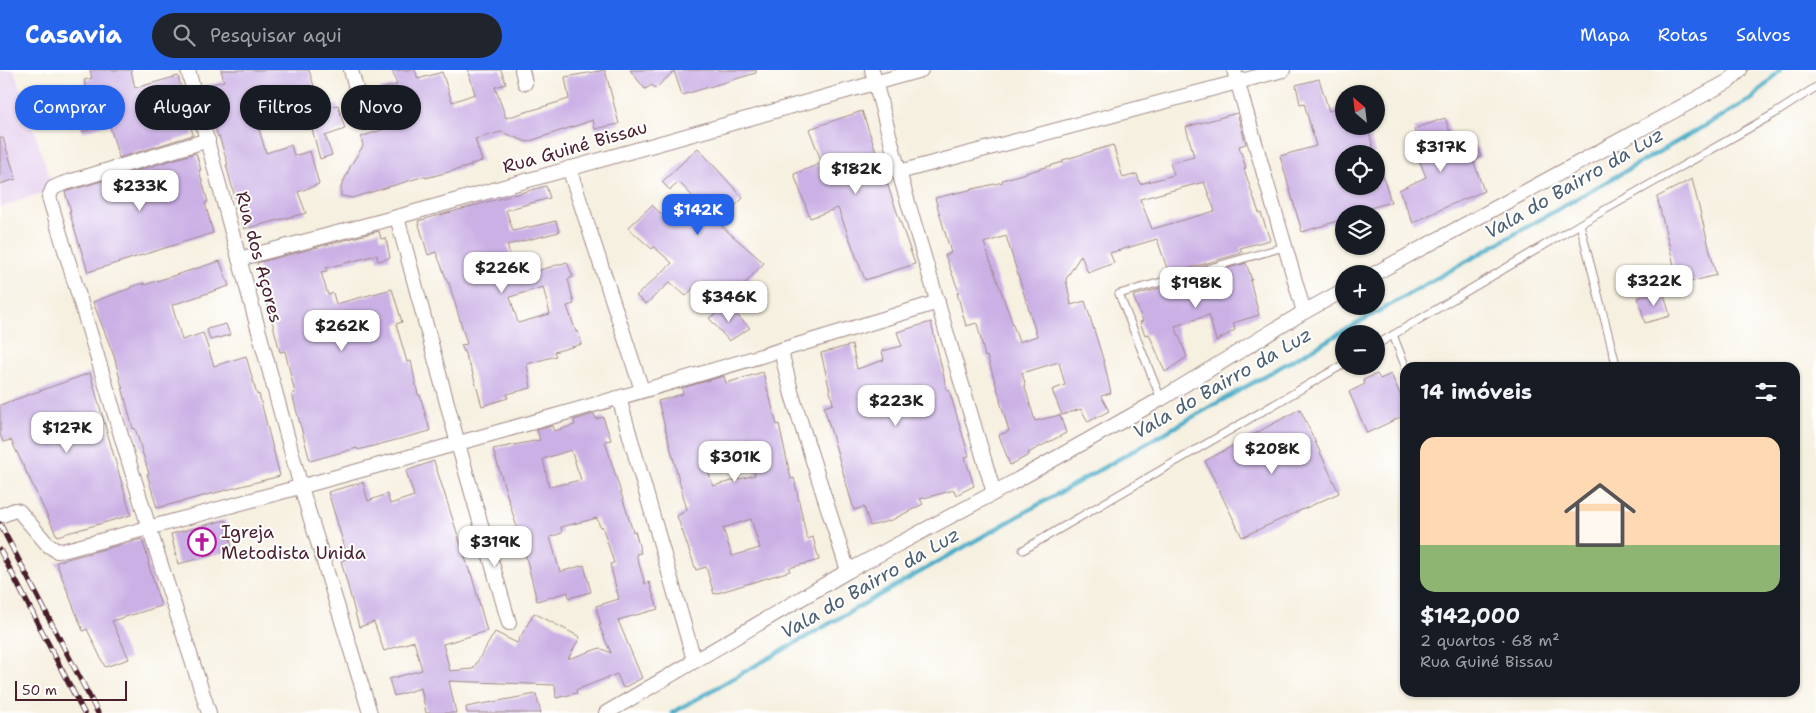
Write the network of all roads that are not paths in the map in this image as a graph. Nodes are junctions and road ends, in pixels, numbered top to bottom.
1 (188, 70) edge
2 (351, 70) edge
3 (921, 70) edge
4 (1282, 70) edge
5 (1740, 70) edge
6 (1236, 76) edge
7 (873, 77) edge
8 (355, 85) edge
9 (1816, 87) edge
10 (208, 140) junction
11 (569, 168) junction
12 (900, 172) junction
13 (396, 217) junction
14 (1580, 224) junction
15 (1284, 247) junction
16 (239, 258) junction
17 (1385, 268) edge
18 (1335, 295) edge
19 (938, 302) junction
20 (1304, 312) junction
21 (1393, 335) junction
22 (1385, 340) edge
23 (781, 351) junction
24 (1404, 362) edge
25 (1615, 362) edge
26 (1335, 369) edge
27 (642, 390) junction
28 (619, 398) junction
29 (1161, 399) junction
30 (458, 444) junction
31 (301, 487) junction
32 (994, 493) junction
33 (0, 516) edge
34 (149, 528) junction
35 (1022, 550) dead end
36 (848, 571) junction
37 (510, 623) dead end
38 (694, 660) junction
39 (209, 713) edge
40 (370, 713) edge
41 (606, 713) edge

1 - 10 street, Rua dos Açores
2 - 8 street
3 - 7 street, Rua Guiné Bissau
4 - 6 street
5 - 17 street
6 - 12 street
6 - 15 street
7 - 11 street, Rua Guiné Bissau
7 - 12 street
9 - 14 lane
10 - 16 street, Rua dos Açores
10 - 34 street
11 - 13 street, Rua Guiné Bissau
11 - 27 street
12 - 19 street
13 - 16 street, Rua Guiné Bissau
13 - 30 street
14 - 21 lane
14 - 25 lane
15 - 20 street
15 - 29 lane
16 - 31 street, Rua dos Açores
18 - 20 street
19 - 23 street
19 - 32 street
20 - 29 street
21 - 22 lane
21 - 24 lane
23 - 27 street
23 - 36 street
26 - 35 lane
27 - 28 street
28 - 30 street
28 - 38 street
29 - 32 street
30 - 31 street
30 - 37 street
31 - 34 street
31 - 40 street, Rua dos Açores
32 - 36 street
33 - 34 street
34 - 39 street
36 - 38 street
38 - 41 street

